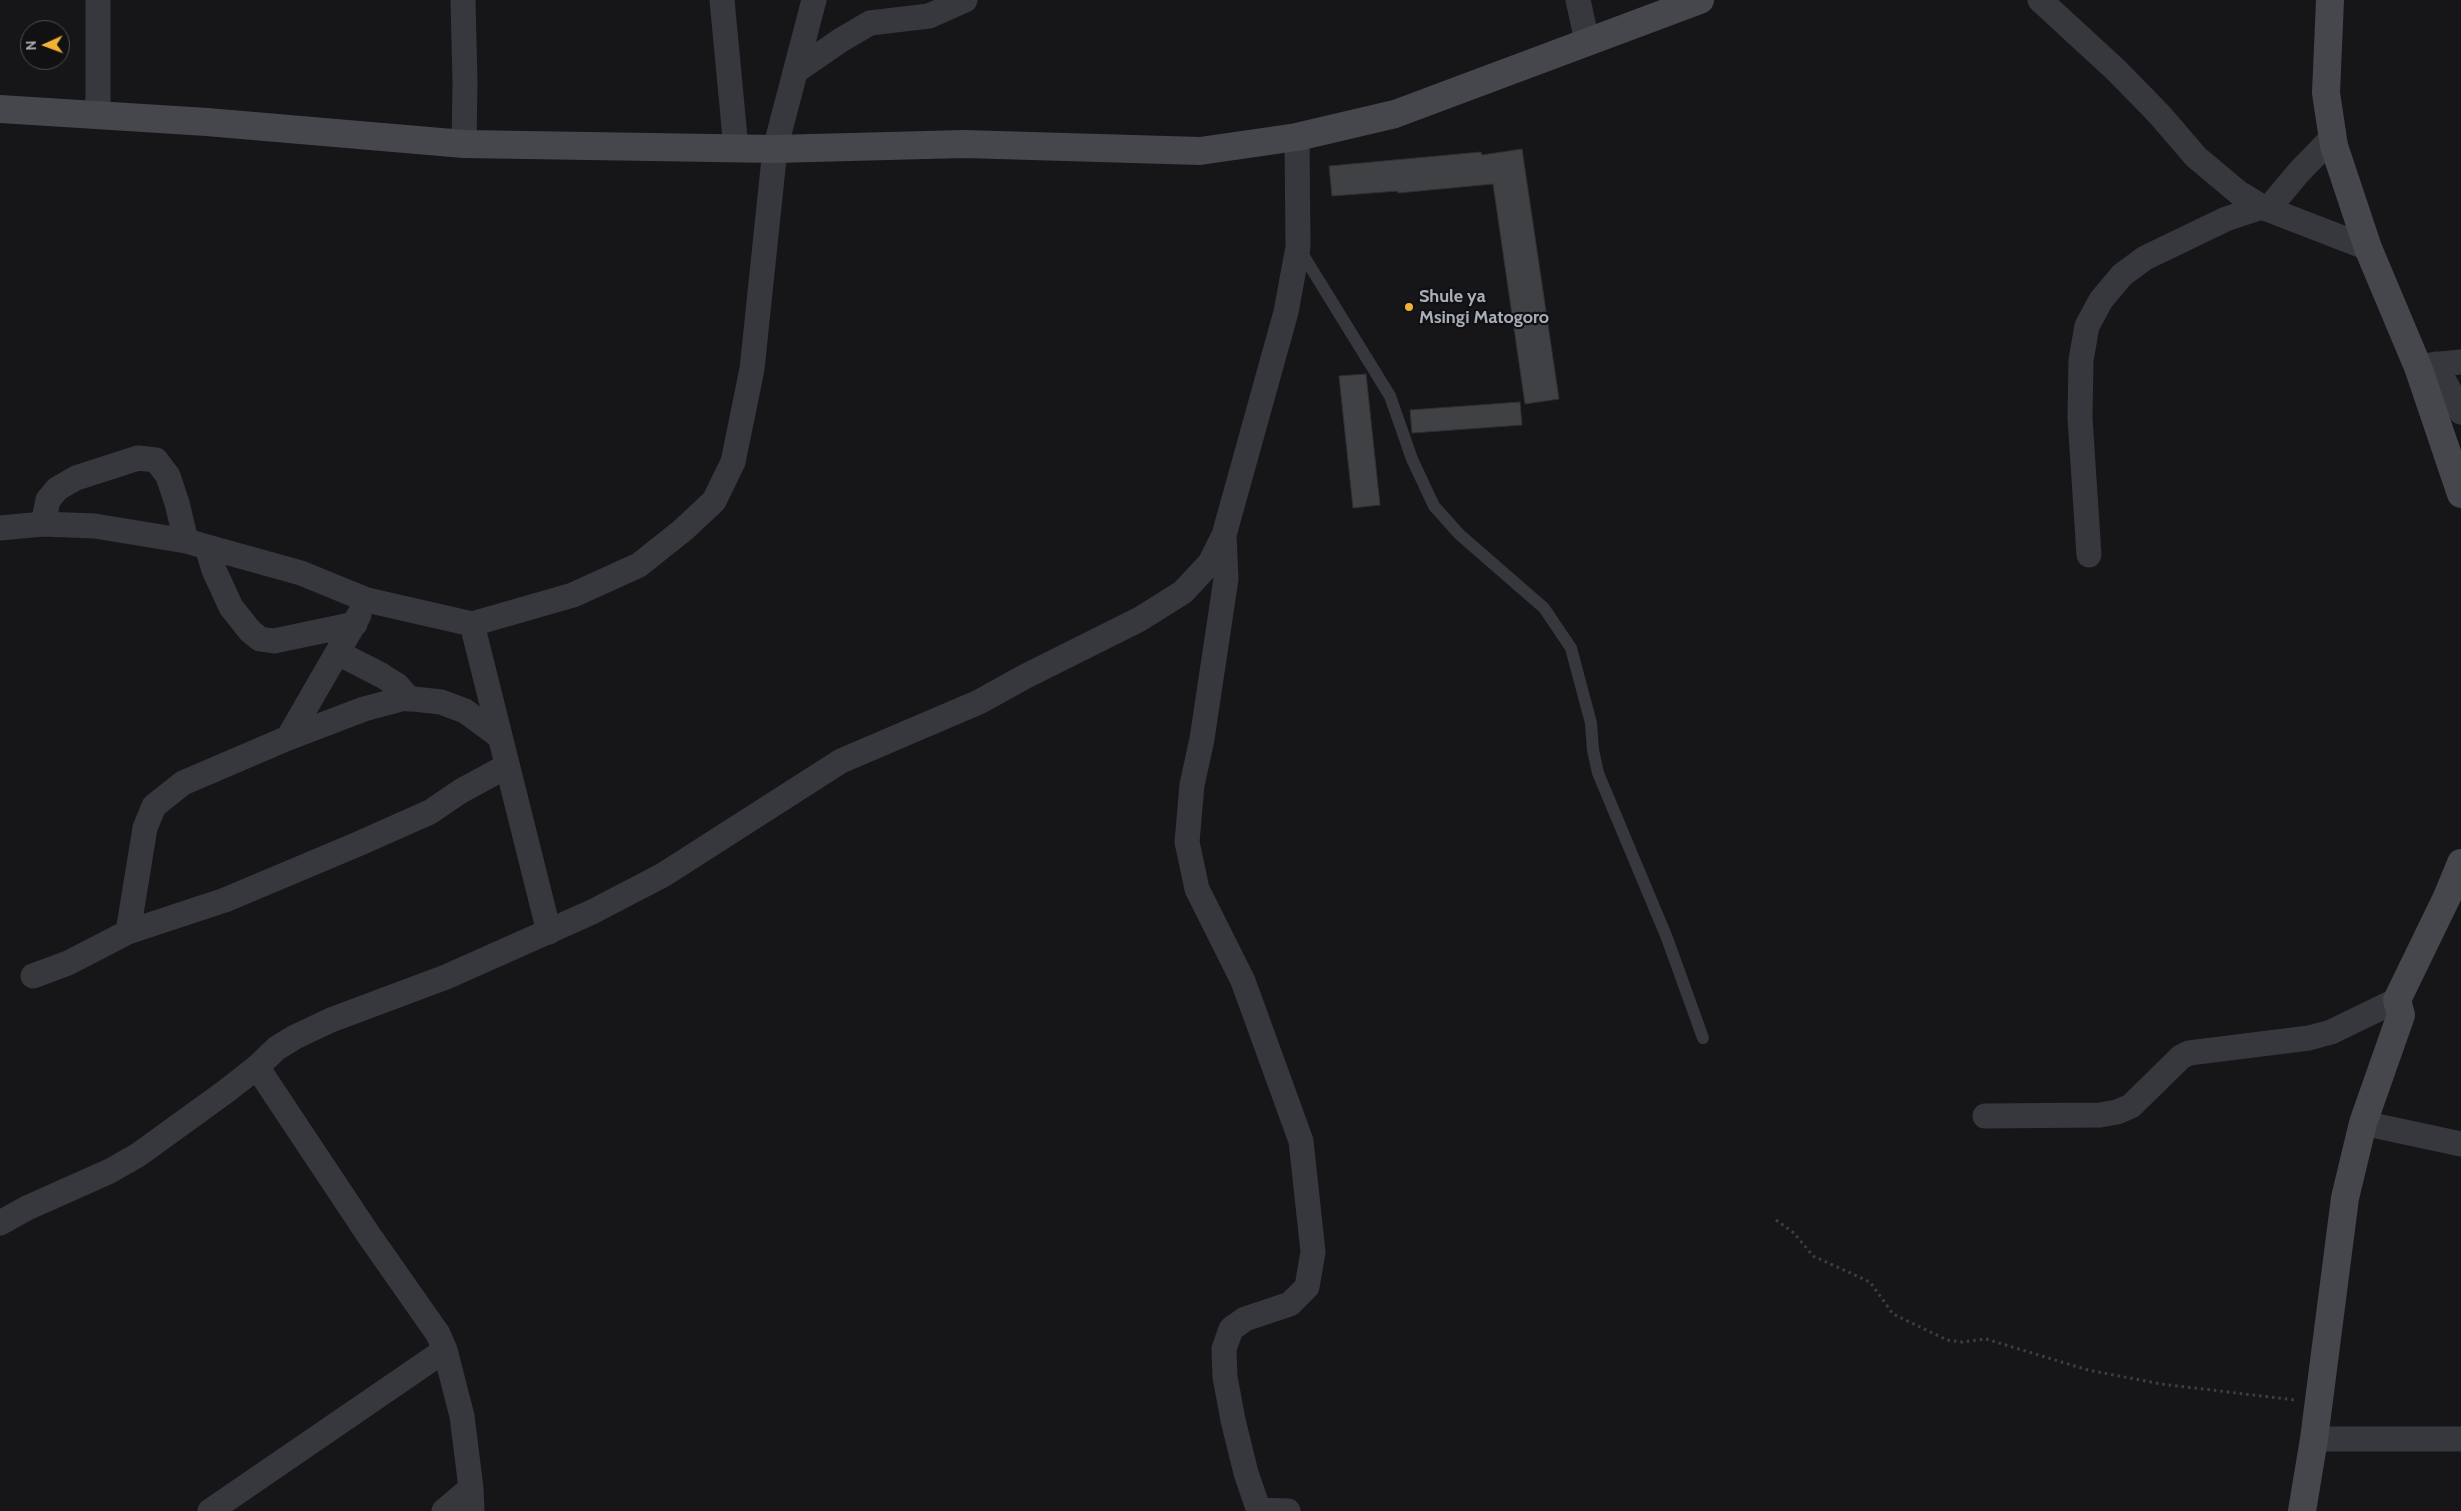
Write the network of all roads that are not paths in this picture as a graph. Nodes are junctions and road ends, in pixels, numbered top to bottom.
1 (98, 0) edge
2 (463, 0) edge
3 (722, 0) edge
4 (814, 0) edge
5 (965, 0) edge
6 (1578, 0) edge
7 (1700, 0) edge
8 (2040, 0) edge
9 (2330, 0) edge
10 (1587, 41) junction
11 (796, 71) junction
12 (0, 109) edge
13 (98, 116) junction
14 (1297, 137) junction
15 (2332, 138) junction
16 (464, 144) junction
17 (736, 148) junction
18 (775, 149) junction
19 (2265, 208) junction
20 (1298, 247) junction
21 (2368, 248) junction
22 (2461, 362) edge
23 (2426, 365) junction
24 (2461, 412) edge
25 (2461, 494) edge
26 (43, 524) junction
27 (0, 528) edge
28 (1224, 535) junction
29 (196, 544) junction
30 (2089, 555) dead end
31 (368, 600) junction
32 (355, 624) junction
33 (472, 624) junction
34 (298, 636) junction
35 (336, 657) junction
36 (410, 699) junction
37 (499, 736) junction
38 (288, 738) junction
39 (507, 766) junction
40 (2461, 863) edge
41 (128, 932) junction
42 (549, 932) junction
43 (33, 976) dead end
44 (2397, 1000) junction
45 (1703, 1038) dead end
46 (257, 1067) junction
47 (1984, 1116) dead end
48 (2363, 1122) junction
49 (2461, 1144) edge
50 (0, 1224) edge
51 (445, 1350) junction
52 (2314, 1439) junction
53 (2461, 1439) edge
54 (472, 1499) edge
55 (210, 1511) edge
56 (444, 1511) edge
57 (1259, 1511) edge
58 (1288, 1511) edge
59 (2302, 1511) edge

1 - 13 street
2 - 16 street
3 - 17 street
4 - 11 street
5 - 11 street
6 - 10 street
7 - 10 street
8 - 19 street
9 - 15 street
10 - 14 street
11 - 18 street
12 - 13 street
13 - 16 street
14 - 18 street
14 - 20 street
15 - 19 street
15 - 21 street
16 - 17 street
17 - 18 street
18 - 33 street
19 - 21 street
19 - 30 street
20 - 28 street
20 - 45 lane
21 - 23 street
22 - 23 street
23 - 24 street
23 - 25 street
26 - 27 street
26 - 29 street
26 - 29 street
28 - 42 street
28 - 57 street
29 - 31 street
29 - 34 street
31 - 32 street
31 - 33 street
32 - 34 street
32 - 35 street
33 - 37 street
34 - 35 street
35 - 36 street
35 - 38 street
36 - 37 street
36 - 38 street
37 - 39 street
38 - 41 street
39 - 41 street
39 - 42 street
40 - 44 street
41 - 43 street
42 - 46 street
44 - 47 street
44 - 48 street
46 - 50 street
46 - 51 street
48 - 49 street
48 - 52 street
51 - 54 street
51 - 55 street
52 - 53 street
52 - 59 street
54 - 56 street
57 - 58 street

